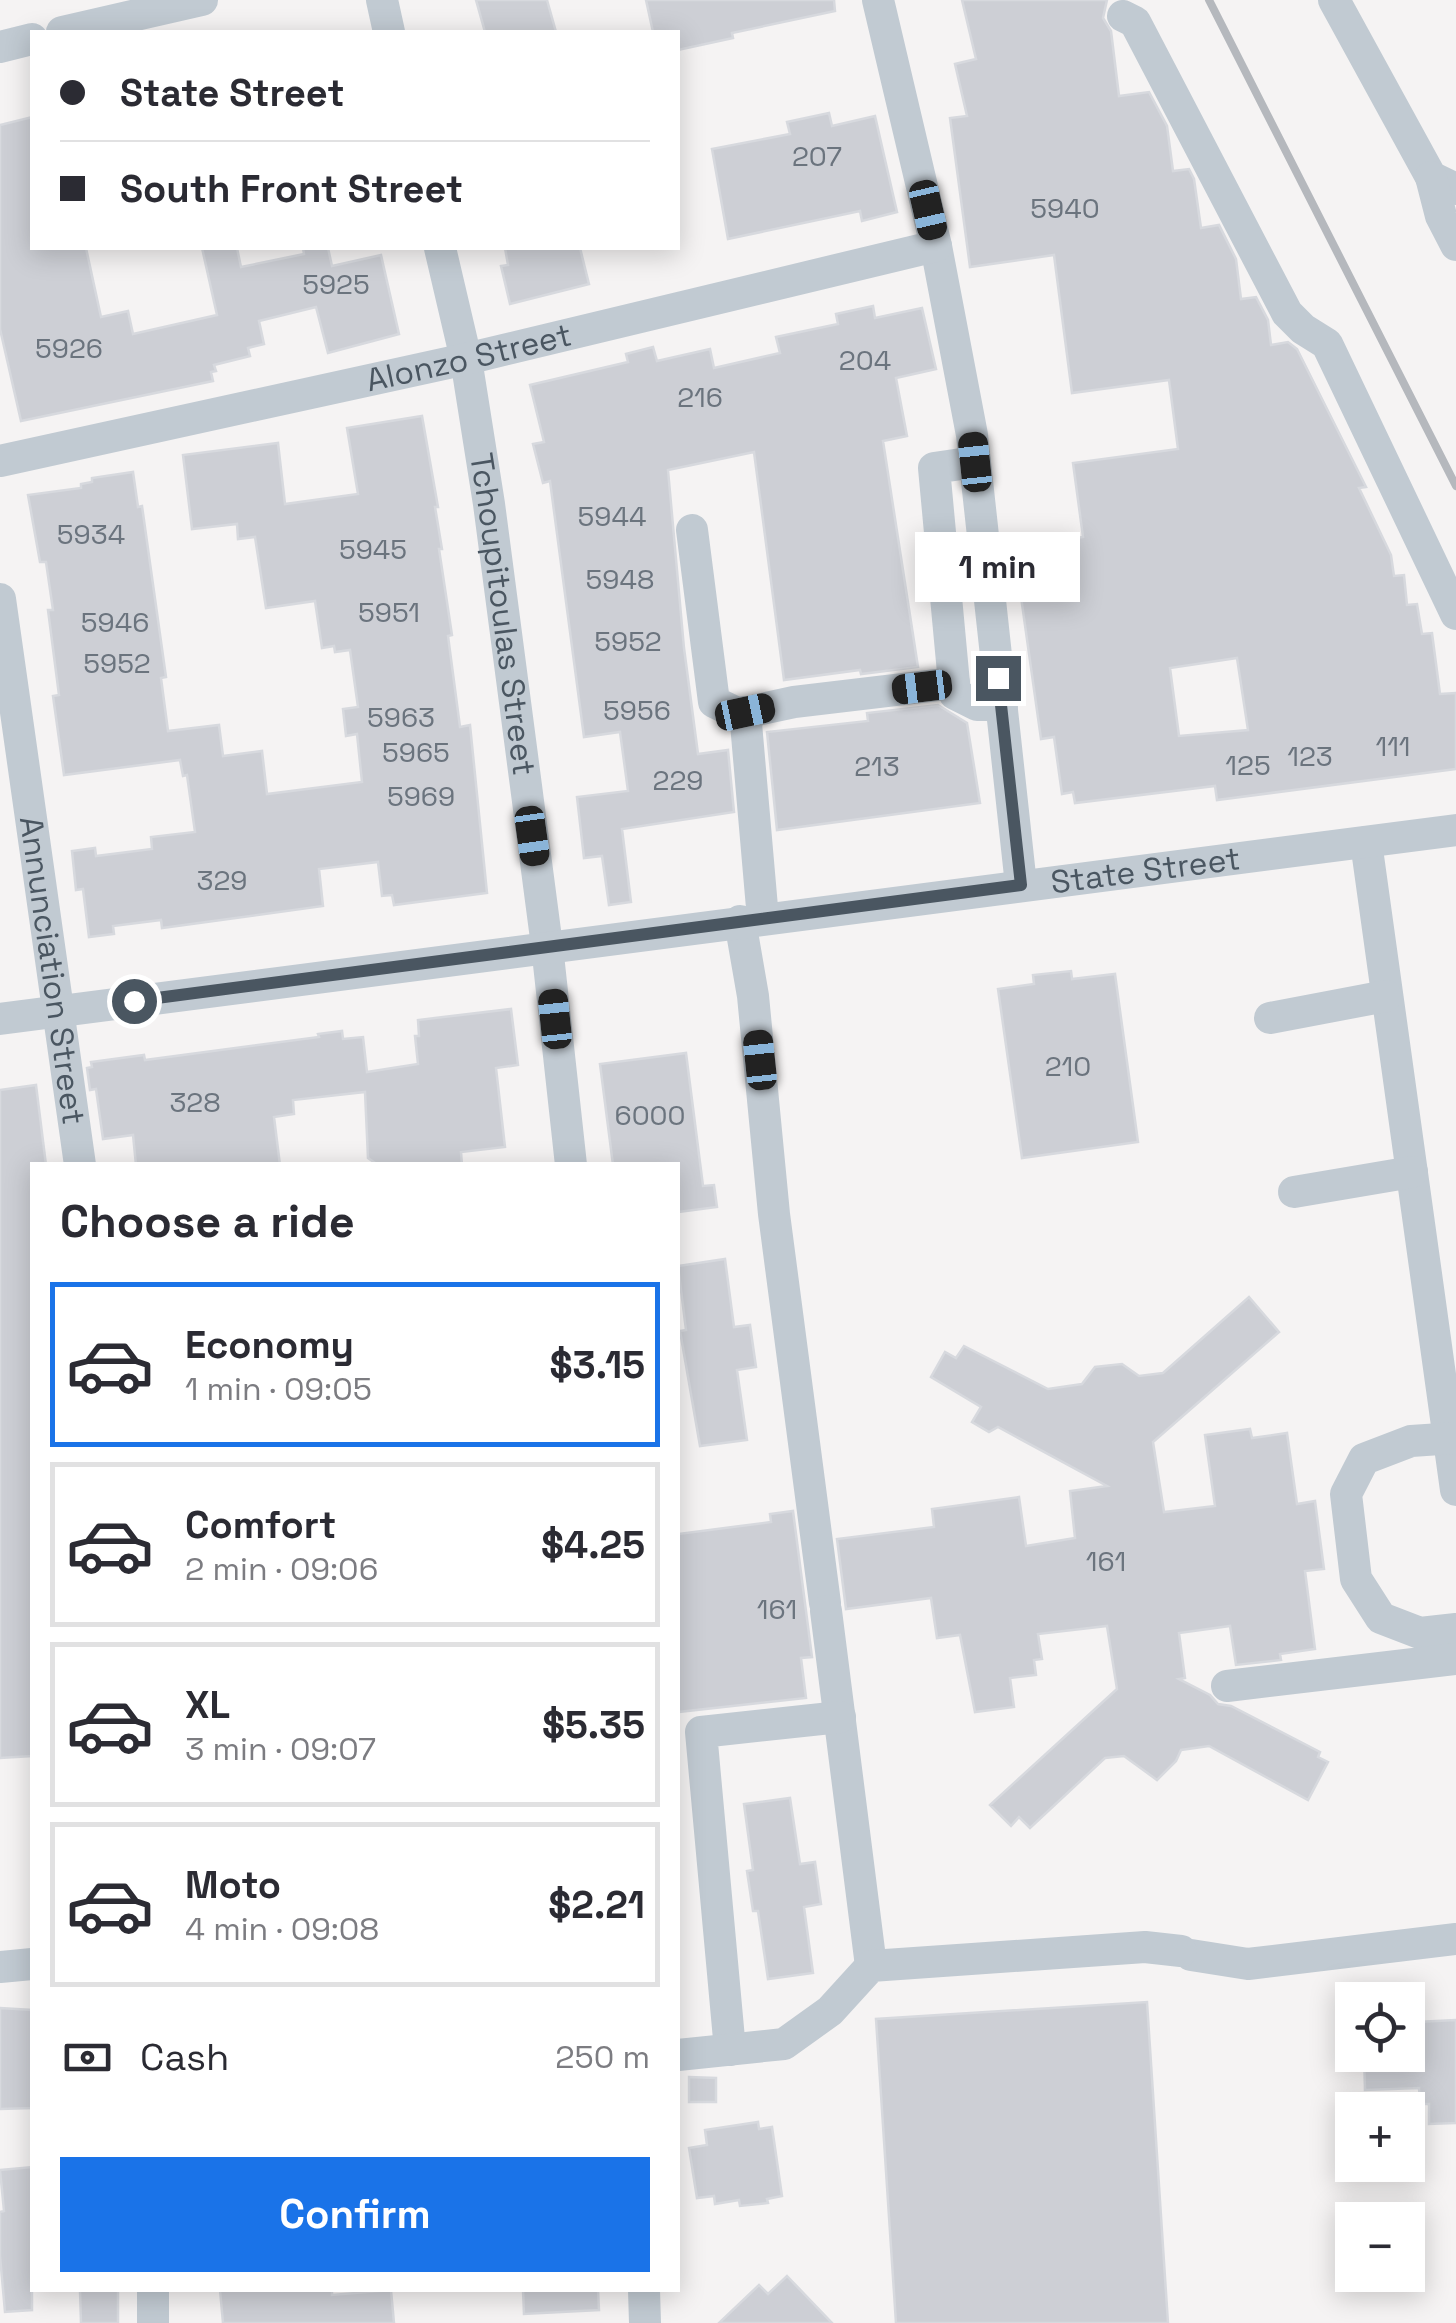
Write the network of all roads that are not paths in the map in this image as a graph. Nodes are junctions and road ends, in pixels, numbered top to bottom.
1 (202, 0) edge
2 (382, 0) edge
3 (878, 0) edge
4 (1334, 0) edge
5 (1123, 16) dead end
6 (71, 30) edge
7 (389, 30) edge
8 (30, 40) edge
9 (0, 47) edge
10 (1443, 183) edge
11 (936, 246) junction
12 (1456, 246) edge
13 (440, 250) edge
14 (466, 359) junction
15 (0, 461) edge
16 (975, 462) junction
17 (692, 530) dead end
18 (986, 556) junction
19 (944, 560) junction
20 (0, 599) edge
21 (1456, 614) edge
22 (996, 650) junction
23 (953, 670) junction
24 (1002, 705) junction
25 (745, 712) junction
26 (1456, 830) edge
27 (1366, 842) junction
28 (1021, 885) junction
29 (752, 920) junction
30 (546, 946) junction
31 (1386, 996) junction
32 (59, 1011) junction
33 (0, 1018) edge
34 (1270, 1018) dead end
35 (80, 1162) edge
36 (571, 1162) edge
37 (1412, 1172) junction
38 (1294, 1192) dead end
39 (1452, 1438) edge
40 (1456, 1490) edge
41 (1456, 1630) edge
42 (1456, 1659) edge
43 (1227, 1686) dead end
44 (840, 1716) junction
45 (1456, 1940) edge
46 (30, 1964) edge
47 (871, 1966) junction
48 (0, 1967) edge
49 (730, 2050) junction
50 (680, 2055) edge
51 (153, 2292) edge
52 (644, 2292) edge
53 (153, 2323) edge
54 (645, 2323) edge

1 - 6 street
2 - 7 street
3 - 11 street
4 - 10 street
5 - 21 street
8 - 9 street
10 - 12 street
11 - 14 street, Alonzo Street
11 - 16 street
13 - 14 street, Tchoupitoulas Street
14 - 15 street, Alonzo Street
14 - 30 street, Tchoupitoulas Street
16 - 18 street
16 - 19 street
17 - 25 street
18 - 19 street
18 - 22 street
19 - 23 street
20 - 32 street, Annunciation Street
22 - 23 street
22 - 24 street
23 - 24 street
23 - 25 street
24 - 28 street
25 - 29 street
26 - 27 street, State Street
27 - 28 street, State Street
27 - 31 street
28 - 29 street, State Street
29 - 30 street, State Street
29 - 44 street
30 - 32 street, State Street
30 - 36 street, Tchoupitoulas Street
31 - 34 street
31 - 37 street
32 - 33 street, State Street
32 - 35 street, Annunciation Street
37 - 38 street
37 - 39 street
39 - 40 street
39 - 41 street
42 - 43 street
44 - 47 street
44 - 49 street
45 - 47 street
46 - 48 street
47 - 49 street
49 - 50 street
51 - 53 street
52 - 54 street

